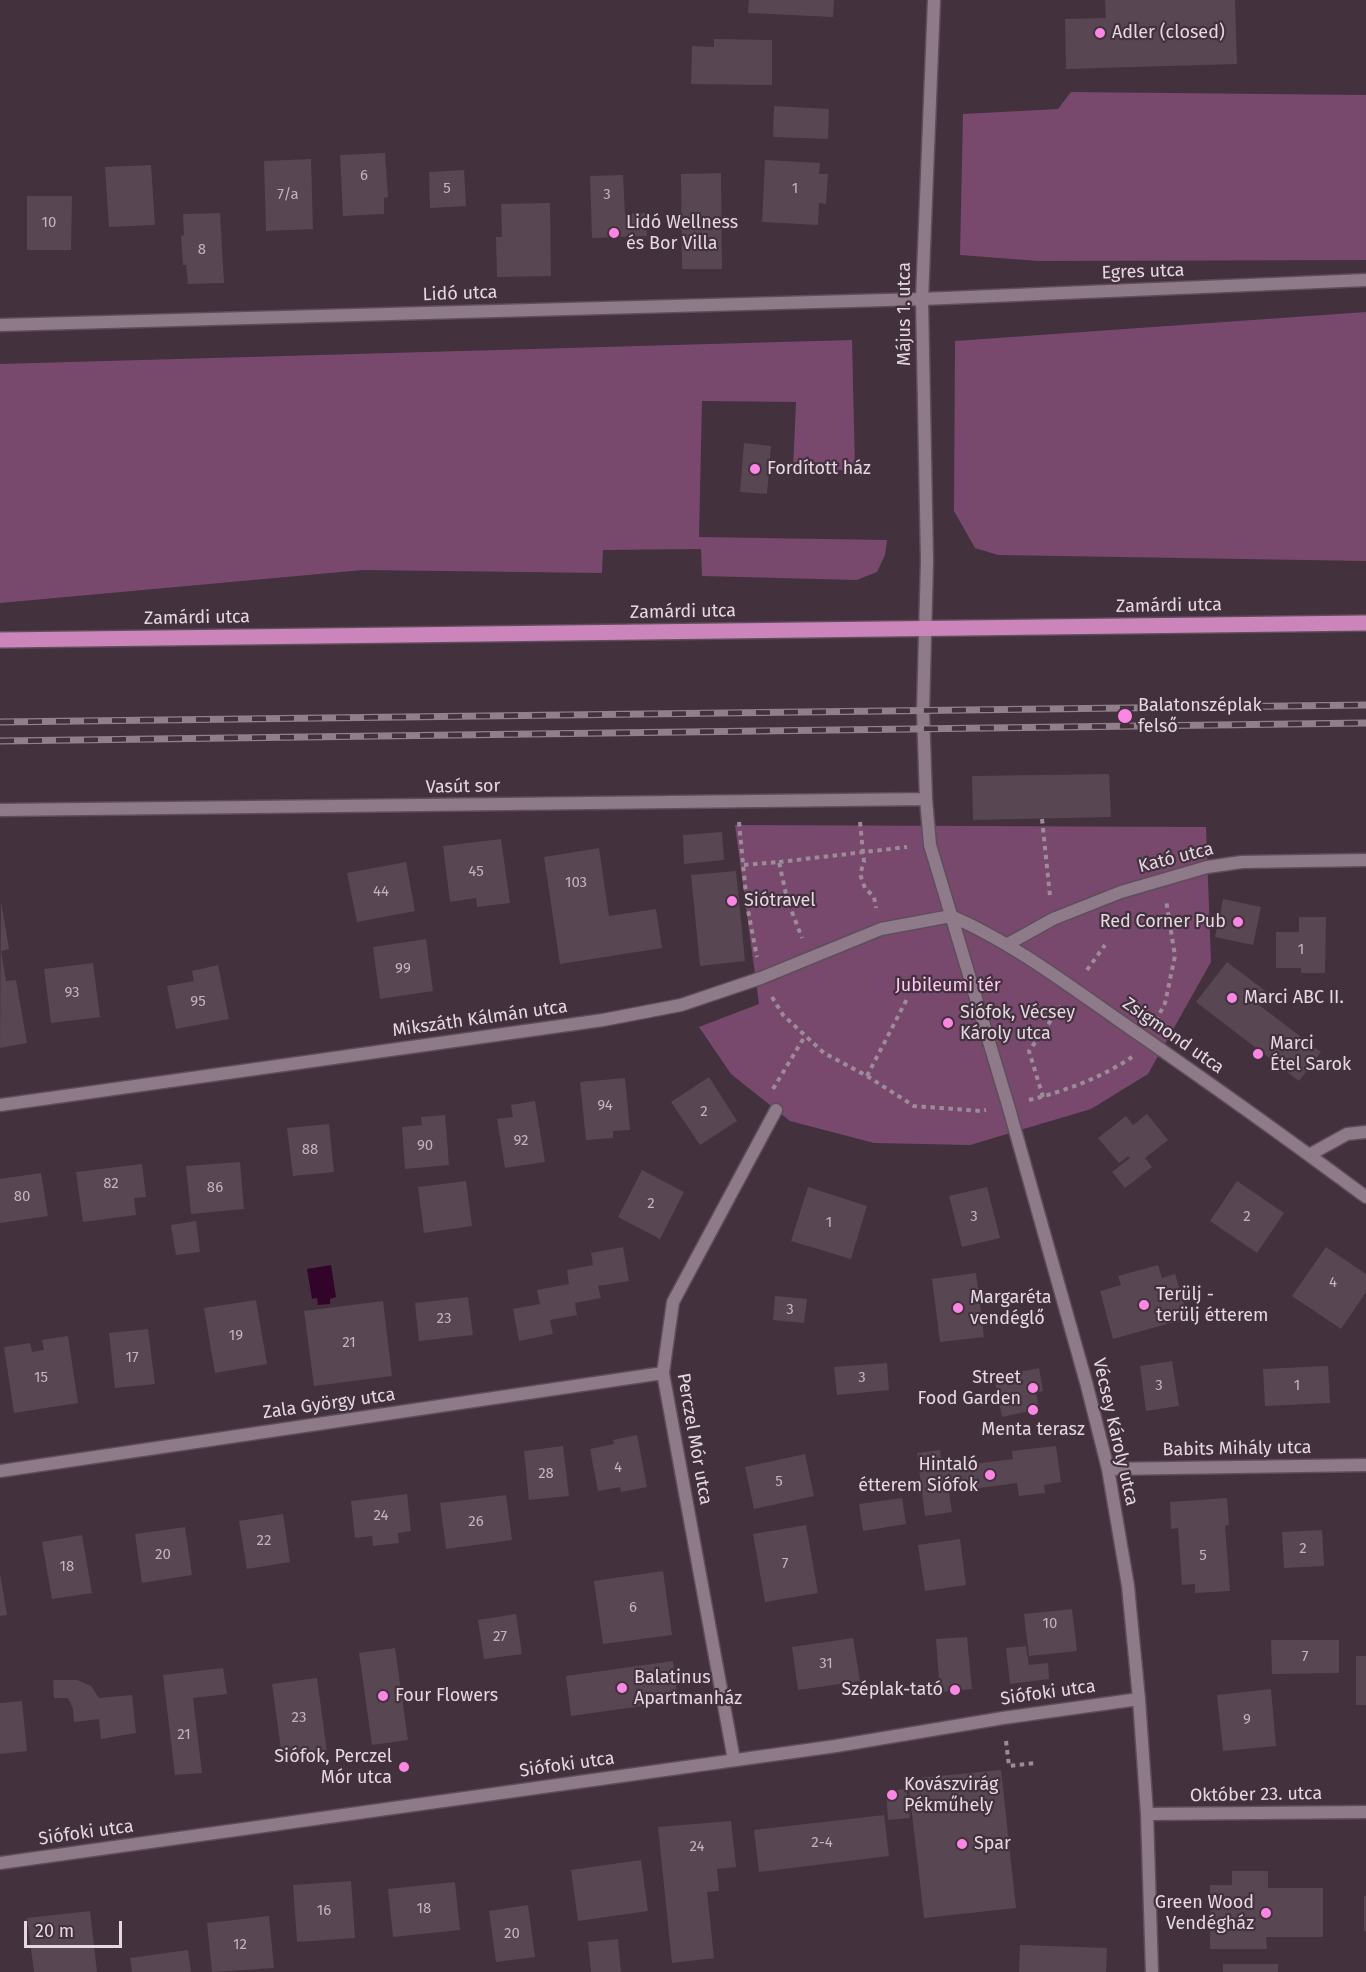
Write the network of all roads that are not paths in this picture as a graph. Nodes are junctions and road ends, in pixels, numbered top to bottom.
1 (934, 0) edge
2 (1366, 280) edge
3 (922, 299) junction
4 (0, 324) edge
5 (1366, 623) edge
6 (926, 629) junction
7 (0, 640) edge
8 (926, 799) junction
9 (0, 810) edge
10 (1366, 860) edge
11 (951, 916) junction
12 (1008, 944) junction
13 (0, 1105) edge
14 (776, 1110) dead end
15 (1366, 1132) edge
16 (1309, 1155) junction
17 (1366, 1197) edge
18 (663, 1373) junction
19 (1366, 1465) edge
20 (1108, 1469) junction
21 (0, 1471) edge
22 (1138, 1699) junction
23 (734, 1760) junction
24 (1366, 1812) edge
25 (1147, 1814) junction
26 (0, 1863) edge
27 (1152, 1972) edge

1 - 3 street, Május 1. utca
2 - 3 street, Egres utca
3 - 4 street, Lidó utca
3 - 6 street, Május 1. utca
5 - 6 main road, Zamárdi utca
6 - 7 main road, Zamárdi utca
6 - 8 street
8 - 9 street, Vasút sor
8 - 11 street
10 - 12 street, Kató utca
11 - 12 street, Zsigmond utca
11 - 13 street, Mikszáth Kálmán utca
11 - 20 street, Vécsey Károly utca
12 - 16 street, Zsigmond utca
14 - 18 street, Perczel Mór utca
15 - 16 street
16 - 17 street, Zsigmond utca
18 - 21 street, Zala György utca
18 - 23 street, Perczel Mór utca
19 - 20 street, Babits Mihály utca
20 - 22 street, Vécsey Károly utca
22 - 23 street, Siófoki utca
22 - 25 street, Vécsey Károly utca
23 - 26 street, Siófoki utca
24 - 25 street, Október 23. utca
25 - 27 street, Vécsey Károly utca

